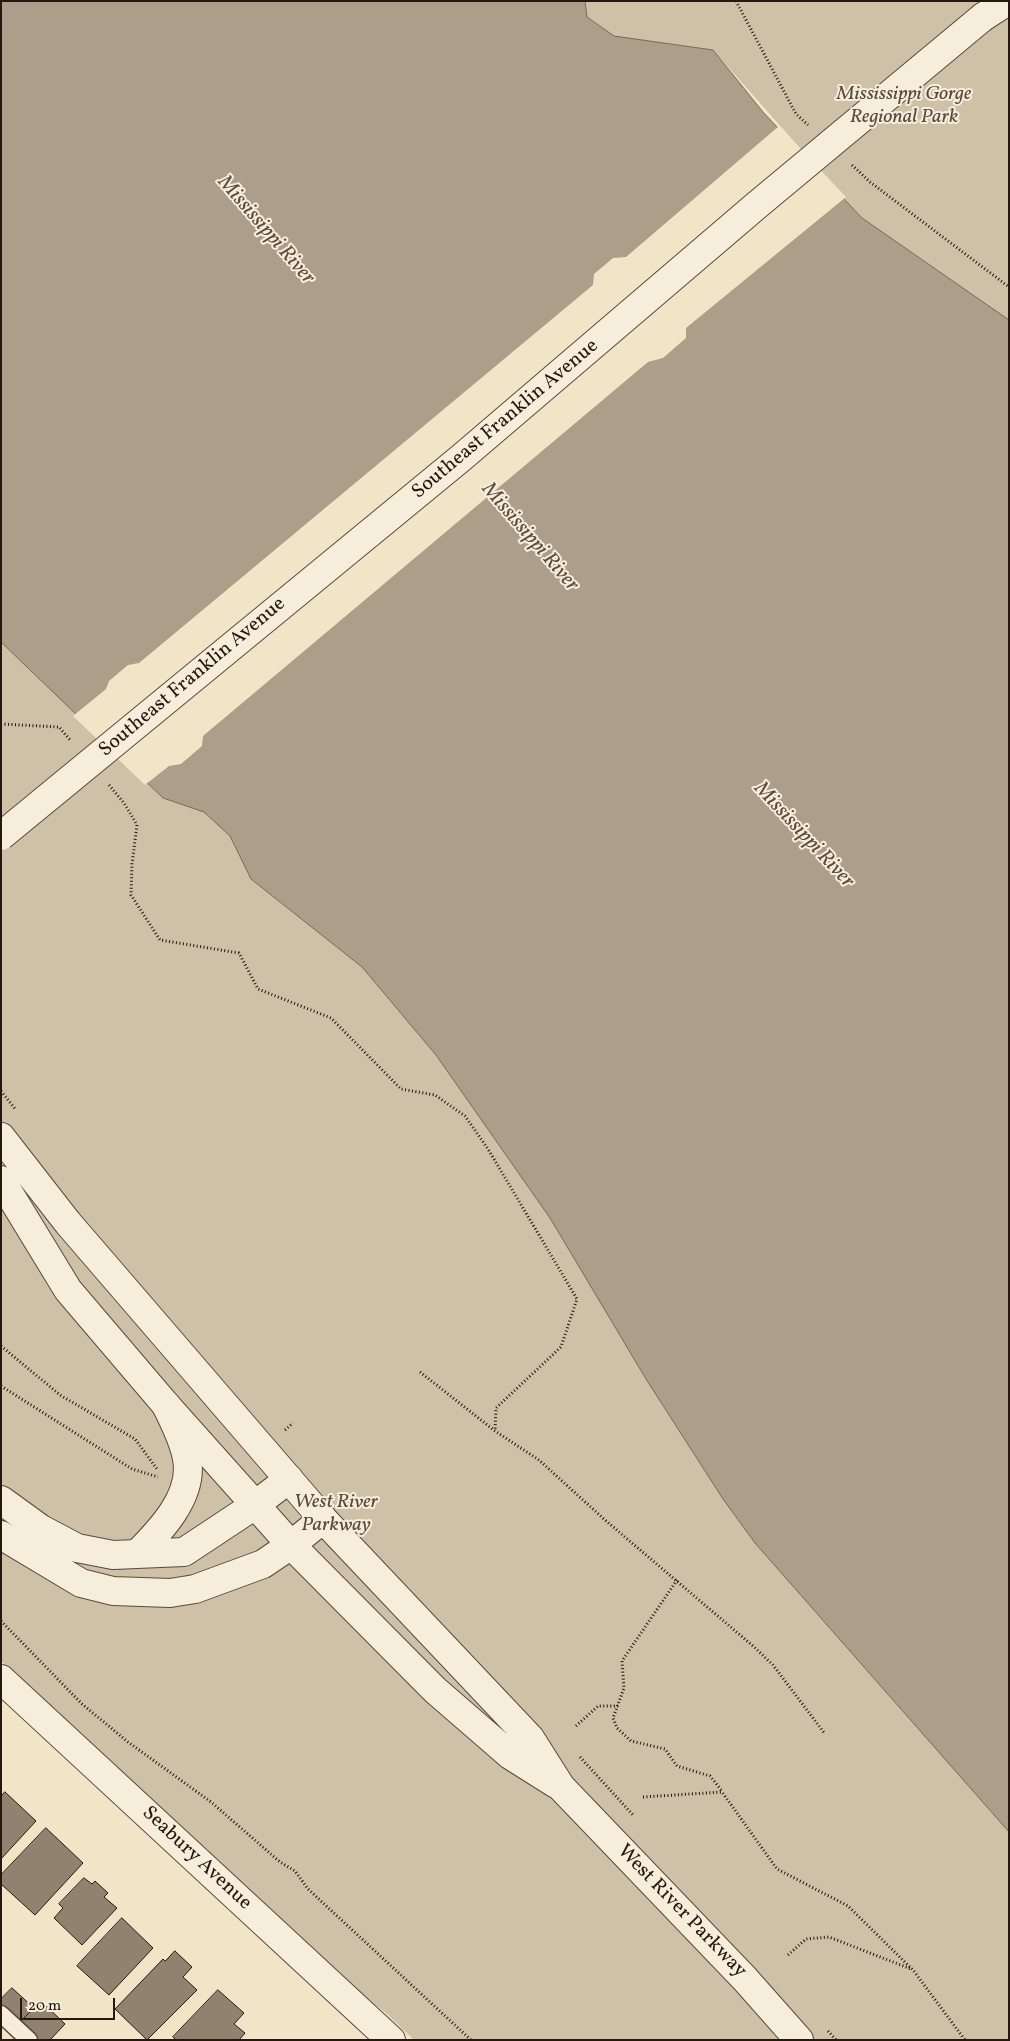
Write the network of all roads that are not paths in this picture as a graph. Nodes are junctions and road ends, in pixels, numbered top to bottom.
1 (1008, 1) edge
2 (1, 836) edge
3 (1, 1138) edge
4 (1, 1180) edge
5 (166, 1405) junction
6 (289, 1479) junction
7 (1, 1500) edge
8 (255, 1505) junction
9 (323, 1519) junction
10 (1, 1535) edge
11 (291, 1545) junction
12 (137, 1554) junction
13 (1, 1679) edge
14 (561, 1787) junction
15 (1, 2014) edge
16 (29, 2040) edge
17 (391, 2040) edge
18 (799, 2040) edge

1 - 2 street, Southeast Franklin Avenue, bridge
3 - 6 street, West River Parkway
4 - 5 street, West River Parkway
5 - 8 street, West River Parkway
5 - 12 street
6 - 8 street
6 - 9 street, West River Parkway
7 - 12 street
8 - 11 street, West River Parkway
8 - 12 street
9 - 11 street
9 - 14 street, West River Parkway
10 - 11 street
11 - 14 street, West River Parkway
13 - 17 street, Seabury Avenue
14 - 18 street, West River Parkway
15 - 16 lane

